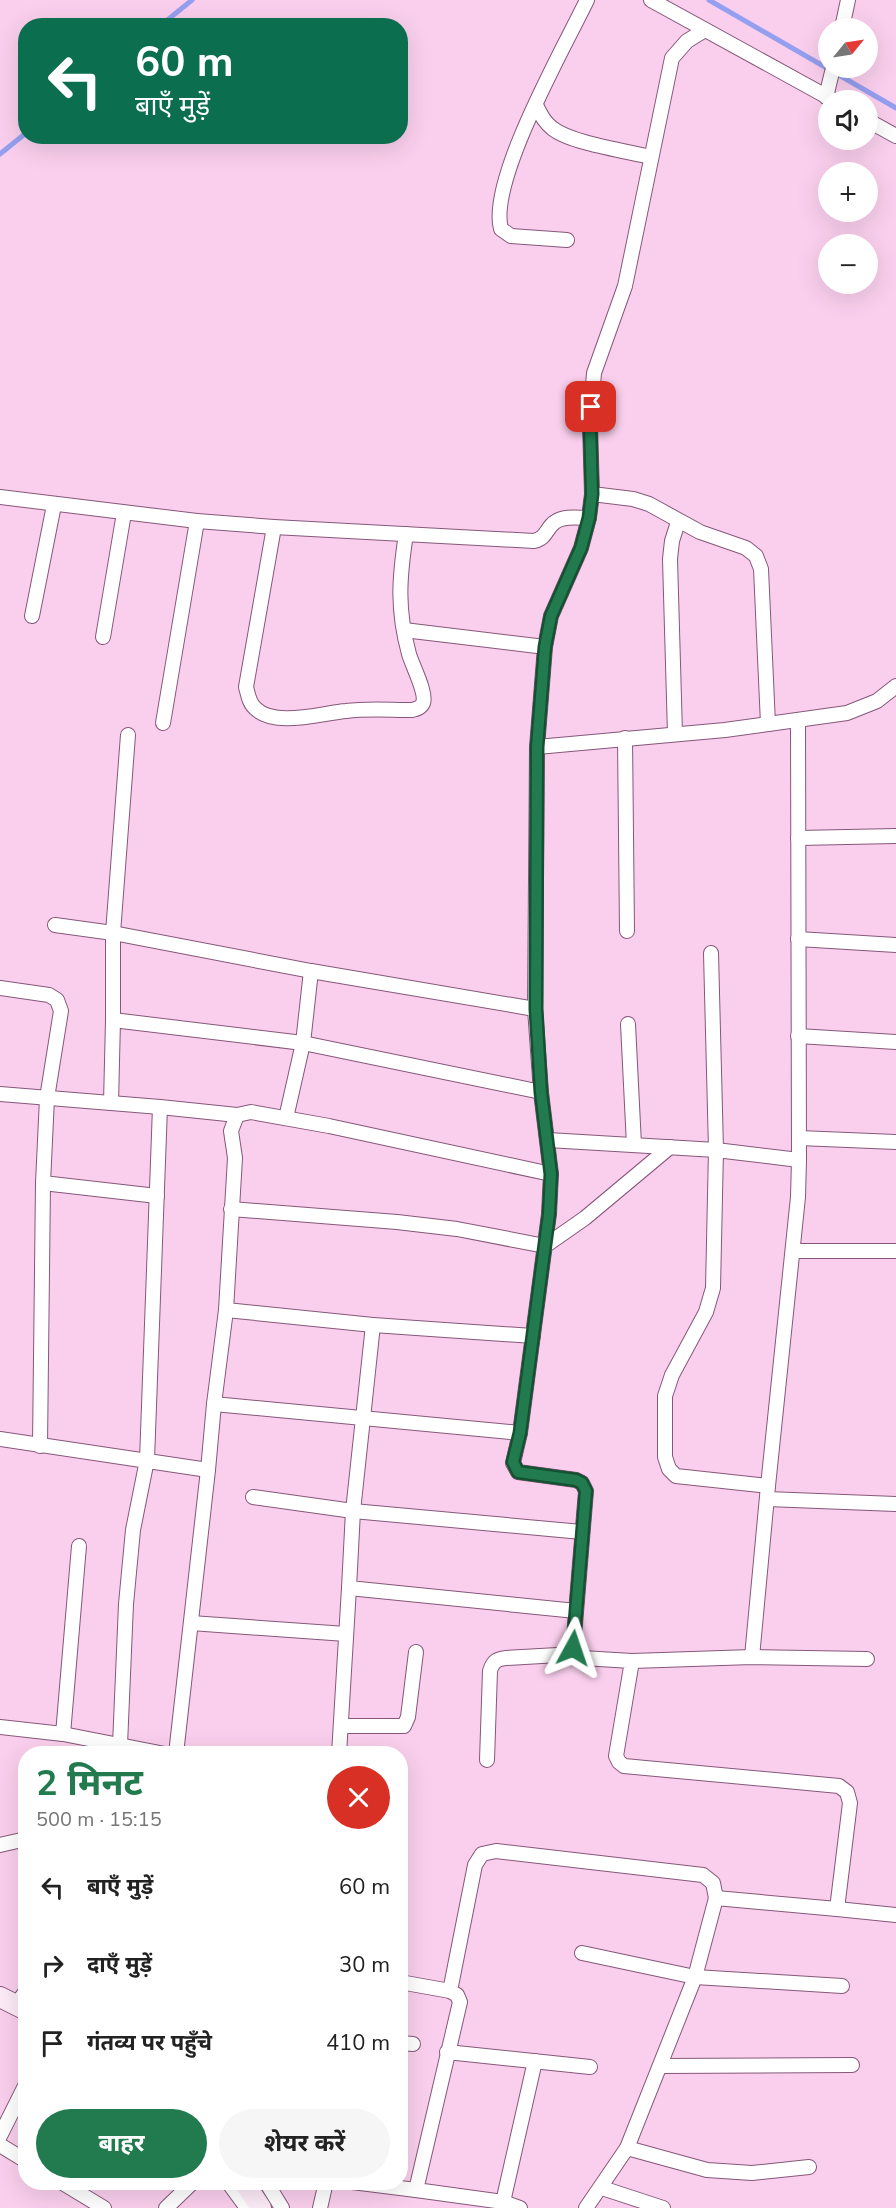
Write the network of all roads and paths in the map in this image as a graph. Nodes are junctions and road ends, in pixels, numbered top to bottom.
1 (587, 0) edge
2 (651, 0) edge
3 (848, 0) edge
4 (844, 18) edge
5 (705, 30) junction
6 (818, 92) edge
7 (536, 105) junction
8 (878, 126) edge
9 (896, 136) edge
10 (651, 157) junction
11 (567, 240) dead end
12 (592, 494) junction
13 (0, 497) edge
14 (54, 505) junction
15 (124, 513) junction
16 (589, 518) junction
17 (197, 521) junction
18 (678, 522) junction
19 (274, 527) junction
20 (406, 534) junction
21 (32, 616) dead end
22 (404, 630) junction
23 (103, 637) dead end
24 (545, 647) junction
25 (896, 686) edge
26 (798, 720) junction
27 (163, 723) dead end
28 (768, 724) junction
29 (675, 734) junction
30 (128, 735) dead end
31 (625, 738) junction
32 (537, 747) junction
33 (896, 836) edge
34 (798, 838) junction
35 (55, 925) dead end
36 (627, 931) dead end
37 (113, 933) junction
38 (798, 939) junction
39 (896, 945) edge
40 (711, 953) dead end
41 (311, 971) junction
42 (0, 988) edge
43 (536, 1009) junction
44 (113, 1020) junction
45 (628, 1024) dead end
46 (798, 1036) junction
47 (896, 1042) edge
48 (303, 1043) junction
49 (541, 1092) junction
50 (0, 1094) edge
51 (47, 1098) junction
52 (111, 1103) junction
53 (160, 1107) junction
54 (237, 1116) junction
55 (286, 1119) junction
56 (799, 1138) junction
57 (548, 1140) junction
58 (896, 1142) edge
59 (634, 1145) junction
60 (670, 1147) junction
61 (716, 1150) junction
62 (799, 1160) junction
63 (551, 1174) junction
64 (43, 1183) junction
65 (157, 1196) junction
66 (231, 1209) junction
67 (545, 1246) junction
68 (793, 1251) junction
69 (896, 1251) edge
70 (226, 1310) junction
71 (373, 1324) junction
72 (533, 1336) junction
73 (213, 1404) junction
74 (364, 1417) junction
75 (520, 1433) junction
76 (0, 1439) edge
77 (40, 1446) junction
78 (147, 1460) junction
79 (208, 1470) junction
80 (767, 1493) junction
81 (254, 1497) dead end
82 (896, 1504) edge
83 (353, 1511) junction
84 (582, 1532) junction
85 (79, 1546) dead end
86 (349, 1588) junction
87 (576, 1611) junction
88 (191, 1623) junction
89 (346, 1634) junction
90 (416, 1652) dead end
91 (576, 1654) junction
92 (752, 1657) junction
93 (867, 1659) dead end
94 (632, 1660) junction
95 (341, 1726) junction
96 (0, 1727) edge
97 (63, 1734) junction
98 (120, 1745) junction
99 (125, 1746) edge
100 (177, 1746) edge
101 (340, 1746) edge
102 (487, 1760) dead end
103 (18, 1841) edge
104 (0, 1845) edge
105 (716, 1898) junction
106 (837, 1908) junction
107 (896, 1915) edge
108 (582, 1953) dead end
109 (696, 1977) junction
110 (408, 1983) edge
111 (843, 1986) dead end
112 (450, 1991) junction
113 (447, 2052) junction
114 (535, 2061) junction
115 (852, 2065) dead end
116 (661, 2066) junction
117 (590, 2067) dead end
118 (18, 2100) edge
119 (0, 2136) edge
120 (0, 2145) edge
121 (627, 2148) junction
122 (18, 2156) edge
123 (809, 2167) dead end
124 (602, 2188) junction
125 (408, 2189) edge
126 (75, 2190) edge
127 (185, 2190) edge
128 (234, 2190) edge
129 (249, 2190) edge
130 (271, 2190) edge
131 (324, 2190) edge
132 (416, 2190) junction
133 (503, 2202) junction
134 (104, 2208) edge
135 (166, 2208) edge
136 (247, 2208) edge
137 (261, 2208) edge
138 (282, 2208) edge
139 (320, 2208) edge
140 (520, 2208) edge
141 (586, 2208) edge
142 (663, 2208) edge

1 - 7 street
2 - 5 street
3 - 4 street
5 - 6 street
5 - 10 street
7 - 10 street
7 - 11 street
8 - 9 street
10 - 12 street
12 - 16 street
12 - 18 street
13 - 14 street
14 - 15 street
14 - 21 street
15 - 17 street
15 - 23 street
16 - 20 street
16 - 24 street
17 - 19 street
17 - 27 street
18 - 28 street
18 - 29 street
19 - 20 street
19 - 22 street
20 - 22 street
22 - 24 street
24 - 32 street
25 - 26 street
26 - 28 street
26 - 34 street
28 - 29 street
29 - 31 street
30 - 37 street
31 - 32 street
31 - 36 street
32 - 43 street
33 - 34 street
34 - 38 street
35 - 37 street
37 - 41 street
37 - 44 street
38 - 39 street
38 - 46 street
40 - 61 street
41 - 43 street
41 - 48 street
42 - 51 street
43 - 49 street
44 - 48 street
44 - 52 street
45 - 59 street
46 - 47 street
46 - 56 street
48 - 49 street
48 - 55 street
49 - 57 street
50 - 51 street
51 - 52 street
51 - 64 street
52 - 53 street
53 - 54 street
53 - 65 street
54 - 55 street
54 - 66 street
55 - 63 street
56 - 58 street
56 - 62 street
57 - 59 street
57 - 63 street
59 - 60 street
60 - 61 street
60 - 67 street
61 - 62 street
61 - 80 street
62 - 68 street
63 - 67 street
64 - 65 street
64 - 77 street
65 - 78 street
66 - 67 street
66 - 70 street
67 - 72 street
68 - 69 street
68 - 80 street
70 - 71 street
70 - 73 street
71 - 72 street
71 - 74 street
72 - 75 street
73 - 74 street
73 - 79 street
74 - 75 street
74 - 83 street
75 - 84 street
76 - 77 street
77 - 78 street
78 - 79 street
78 - 98 street
79 - 88 street
80 - 82 street
80 - 92 street
81 - 83 street
83 - 84 street
83 - 86 street
84 - 87 street
85 - 97 street
86 - 87 street
86 - 89 street
87 - 91 street
88 - 89 street
88 - 100 street
89 - 95 street
90 - 95 street
91 - 94 street
91 - 102 street
92 - 93 street
92 - 94 street
94 - 106 street
95 - 101 street
96 - 97 street
97 - 98 street
98 - 99 street
103 - 104 street
105 - 106 street
105 - 109 street
105 - 112 street
106 - 107 street
108 - 109 street
109 - 111 street
109 - 116 street
110 - 112 street
112 - 113 street
113 - 114 street
113 - 132 street
114 - 117 street
114 - 133 street
115 - 116 street
116 - 121 street
118 - 119 street
120 - 122 street
121 - 123 street
121 - 124 street
124 - 141 street
124 - 142 street
125 - 132 street
126 - 134 street
127 - 135 street
128 - 136 street
129 - 137 main road
130 - 138 street
131 - 139 street
132 - 133 street
133 - 140 street

